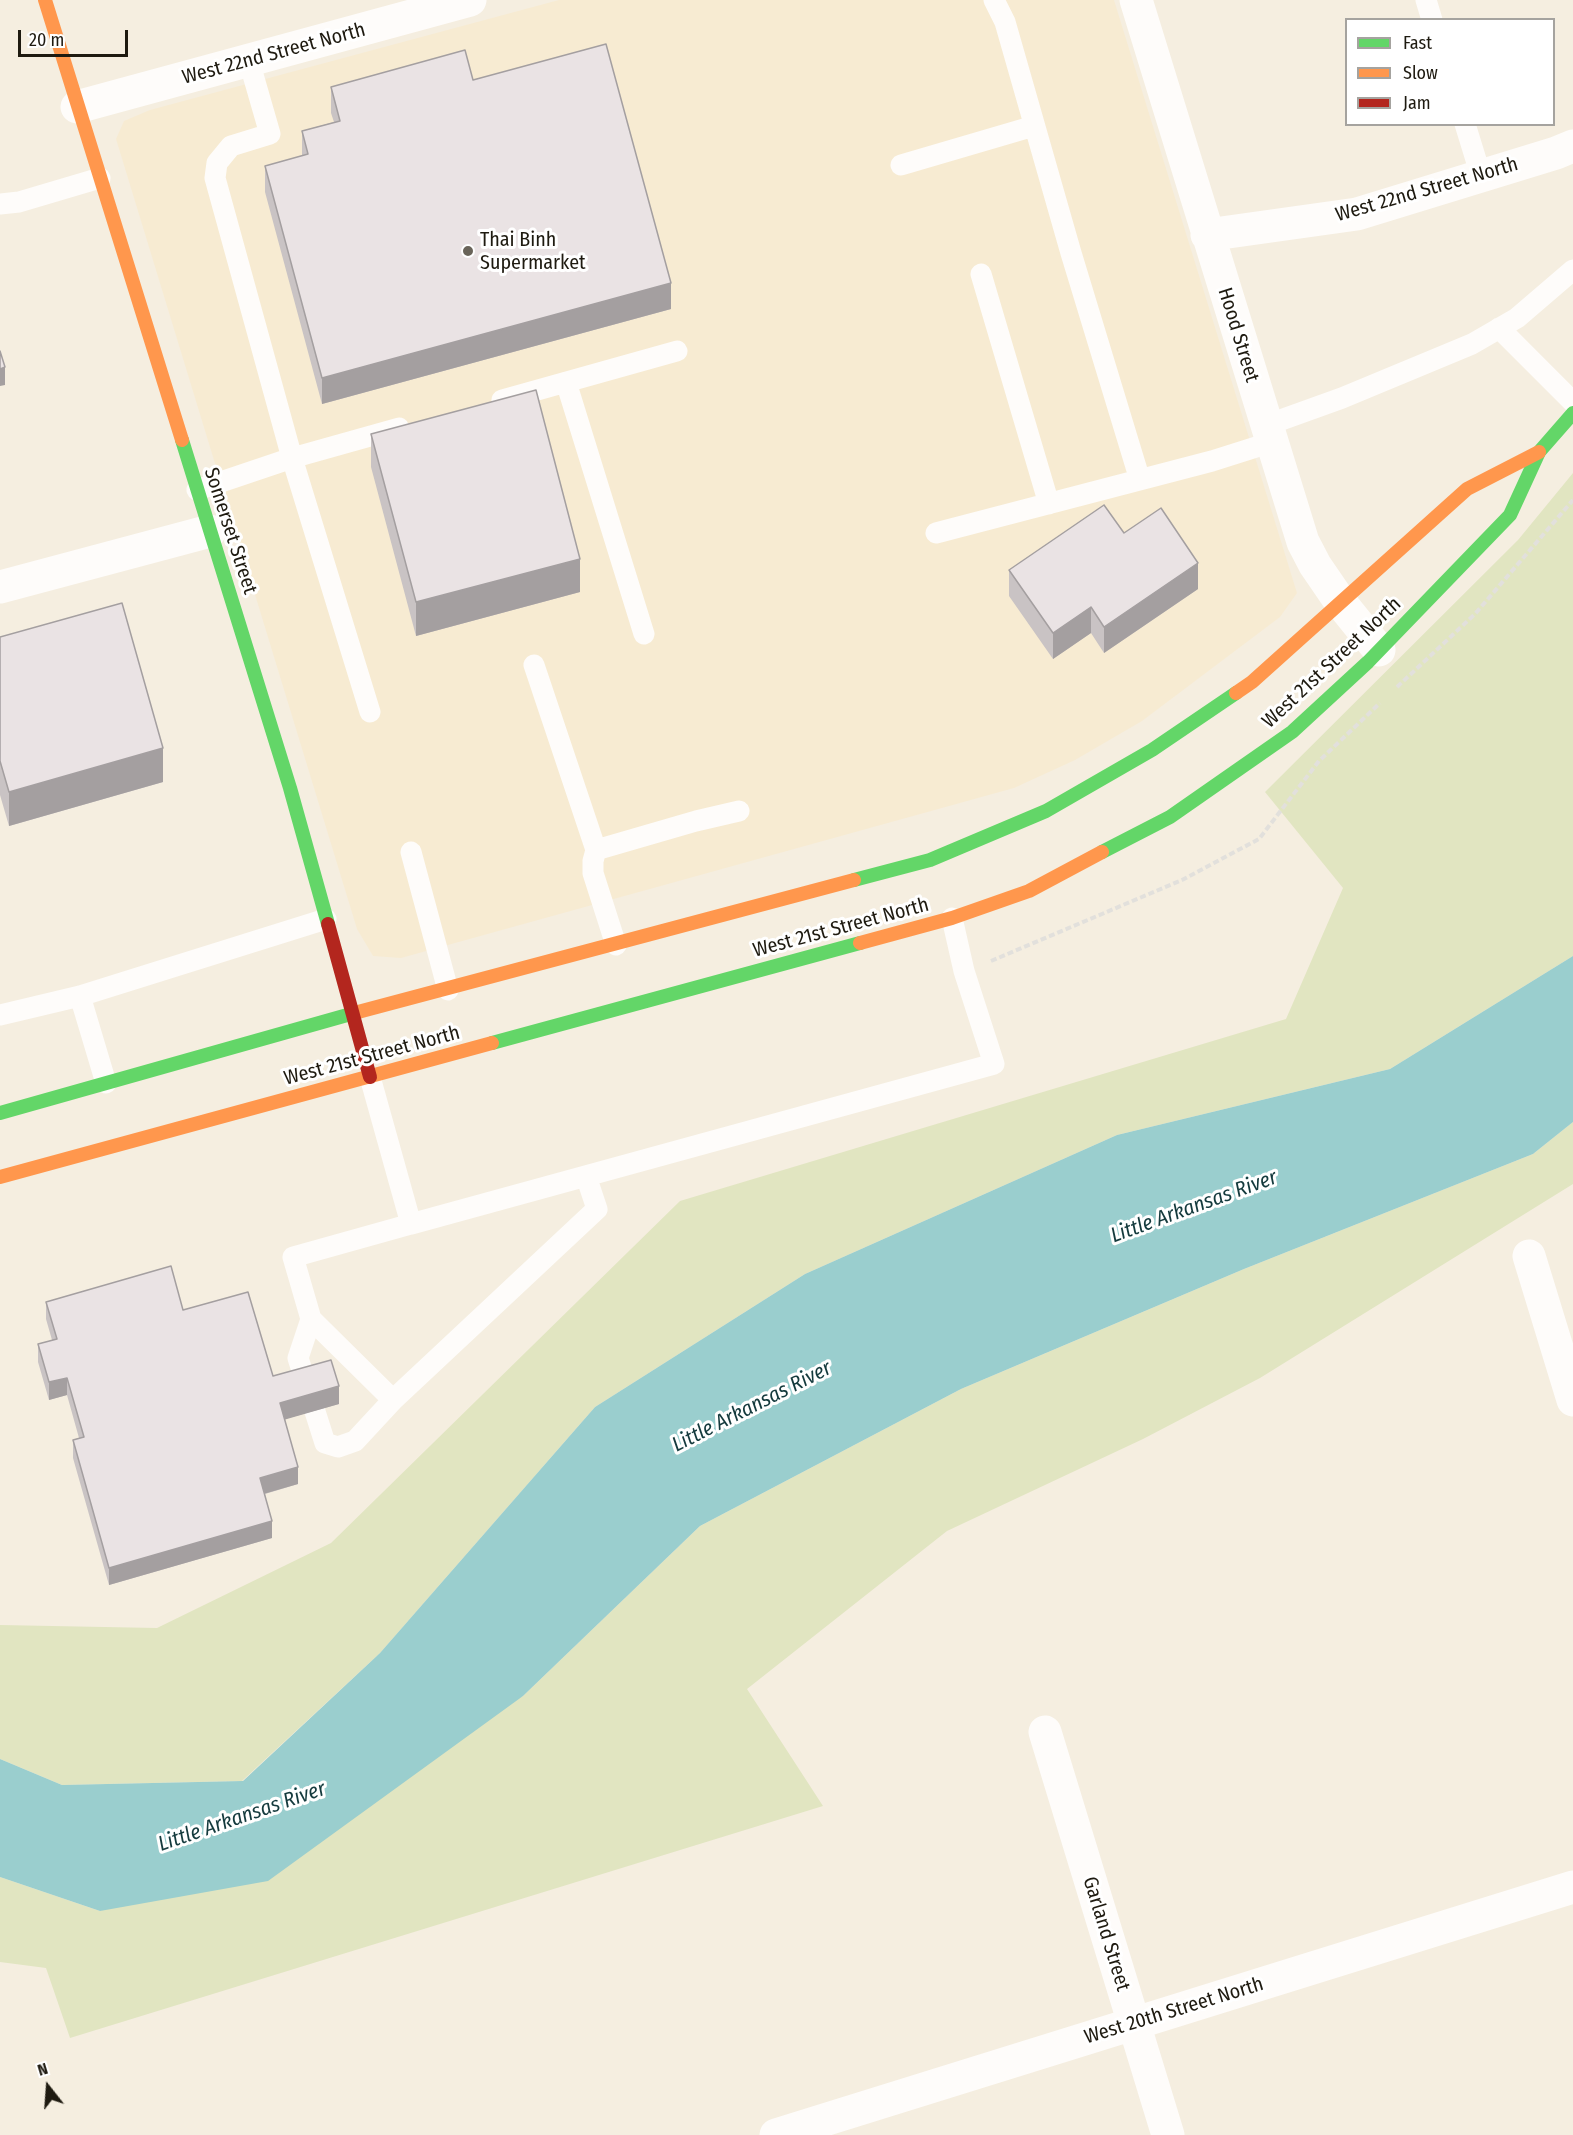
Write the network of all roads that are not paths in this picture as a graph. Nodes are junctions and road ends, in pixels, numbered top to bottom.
1 (45, 0) edge
2 (470, 0) edge
3 (994, 0) edge
4 (1136, 0) edge
5 (1426, 0) edge
6 (1431, 18) edge
7 (249, 61) junction
8 (78, 107) junction
9 (1035, 126) junction
10 (1466, 126) edge
11 (1573, 146) edge
12 (901, 165) dead end
13 (1481, 176) junction
14 (100, 178) junction
15 (0, 204) edge
16 (1207, 235) junction
17 (1573, 270) edge
18 (981, 274) dead end
19 (1499, 328) junction
20 (676, 351) dead end
21 (566, 382) junction
22 (1573, 402) edge
23 (486, 404) edge
24 (1573, 413) edge
25 (417, 423) edge
26 (1269, 433) junction
27 (1539, 452) junction
28 (292, 458) junction
29 (1140, 480) junction
30 (197, 490) junction
31 (1049, 504) junction
32 (210, 531) junction
33 (936, 532) dead end
34 (0, 587) edge
35 (1341, 603) junction
36 (644, 634) dead end
37 (1379, 650) junction
38 (534, 665) dead end
39 (370, 712) dead end
40 (739, 811) dead end
41 (596, 850) junction
42 (411, 852) dead end
43 (952, 918) junction
44 (326, 919) junction
45 (616, 945) junction
46 (448, 990) junction
47 (80, 996) junction
48 (352, 1014) junction
49 (0, 1015) edge
50 (370, 1077) junction
51 (106, 1083) junction
52 (0, 1113) edge
53 (586, 1176) junction
54 (0, 1177) edge
55 (411, 1224) junction
56 (1529, 1256) dead end
57 (311, 1319) junction
58 (393, 1400) junction
59 (1573, 1400) edge
60 (1045, 1732) dead end
61 (1573, 1887) edge
62 (1133, 2023) junction
63 (776, 2135) edge
64 (1168, 2135) edge

1 - 8 main road, Somerset Street
2 - 7 street, West 22nd Street North
3 - 9 lane
4 - 16 street, Hood Street
5 - 6 lane
7 - 8 street, West 22nd Street North
7 - 28 lane
8 - 14 main road, Somerset Street
9 - 12 lane
9 - 29 lane
10 - 13 lane
11 - 13 street, West 22nd Street North
13 - 16 street, West 22nd Street North
14 - 15 lane
14 - 30 main road, Somerset Street
16 - 26 street, Hood Street
17 - 19 lane
18 - 31 lane
19 - 22 lane
19 - 26 lane
20 - 21 lane
21 - 23 lane
21 - 36 lane
24 - 27 main road, West 21st Street North
25 - 28 lane
26 - 29 lane
26 - 35 street, Hood Street
27 - 35 main road, West 21st Street North
27 - 37 main road, West 21st Street North
28 - 30 lane
28 - 39 lane
29 - 31 lane
30 - 32 main road, Somerset Street
31 - 33 lane
32 - 34 street
32 - 44 main road, Somerset Street
35 - 37 street, Hood Street
35 - 45 main road, West 21st Street North
37 - 43 main road, West 21st Street North
38 - 41 lane
40 - 41 lane
41 - 45 lane
42 - 46 lane
43 - 50 main road, West 21st Street North
43 - 53 lane
44 - 47 lane
44 - 48 main road, Somerset Street
45 - 46 main road, West 21st Street North
46 - 48 main road, West 21st Street North
47 - 49 lane
47 - 51 lane
48 - 50 main road, Somerset Street
48 - 51 main road, West 21st Street North
50 - 54 main road, West 21st Street North
50 - 55 lane
51 - 52 main road, West 21st Street North
53 - 55 lane
53 - 58 lane
55 - 57 lane
56 - 59 street
57 - 58 lane
57 - 58 lane
60 - 62 street, Garland Street
61 - 62 street, West 20th Street North
62 - 63 street, West 20th Street North
62 - 64 street, Garland Street

